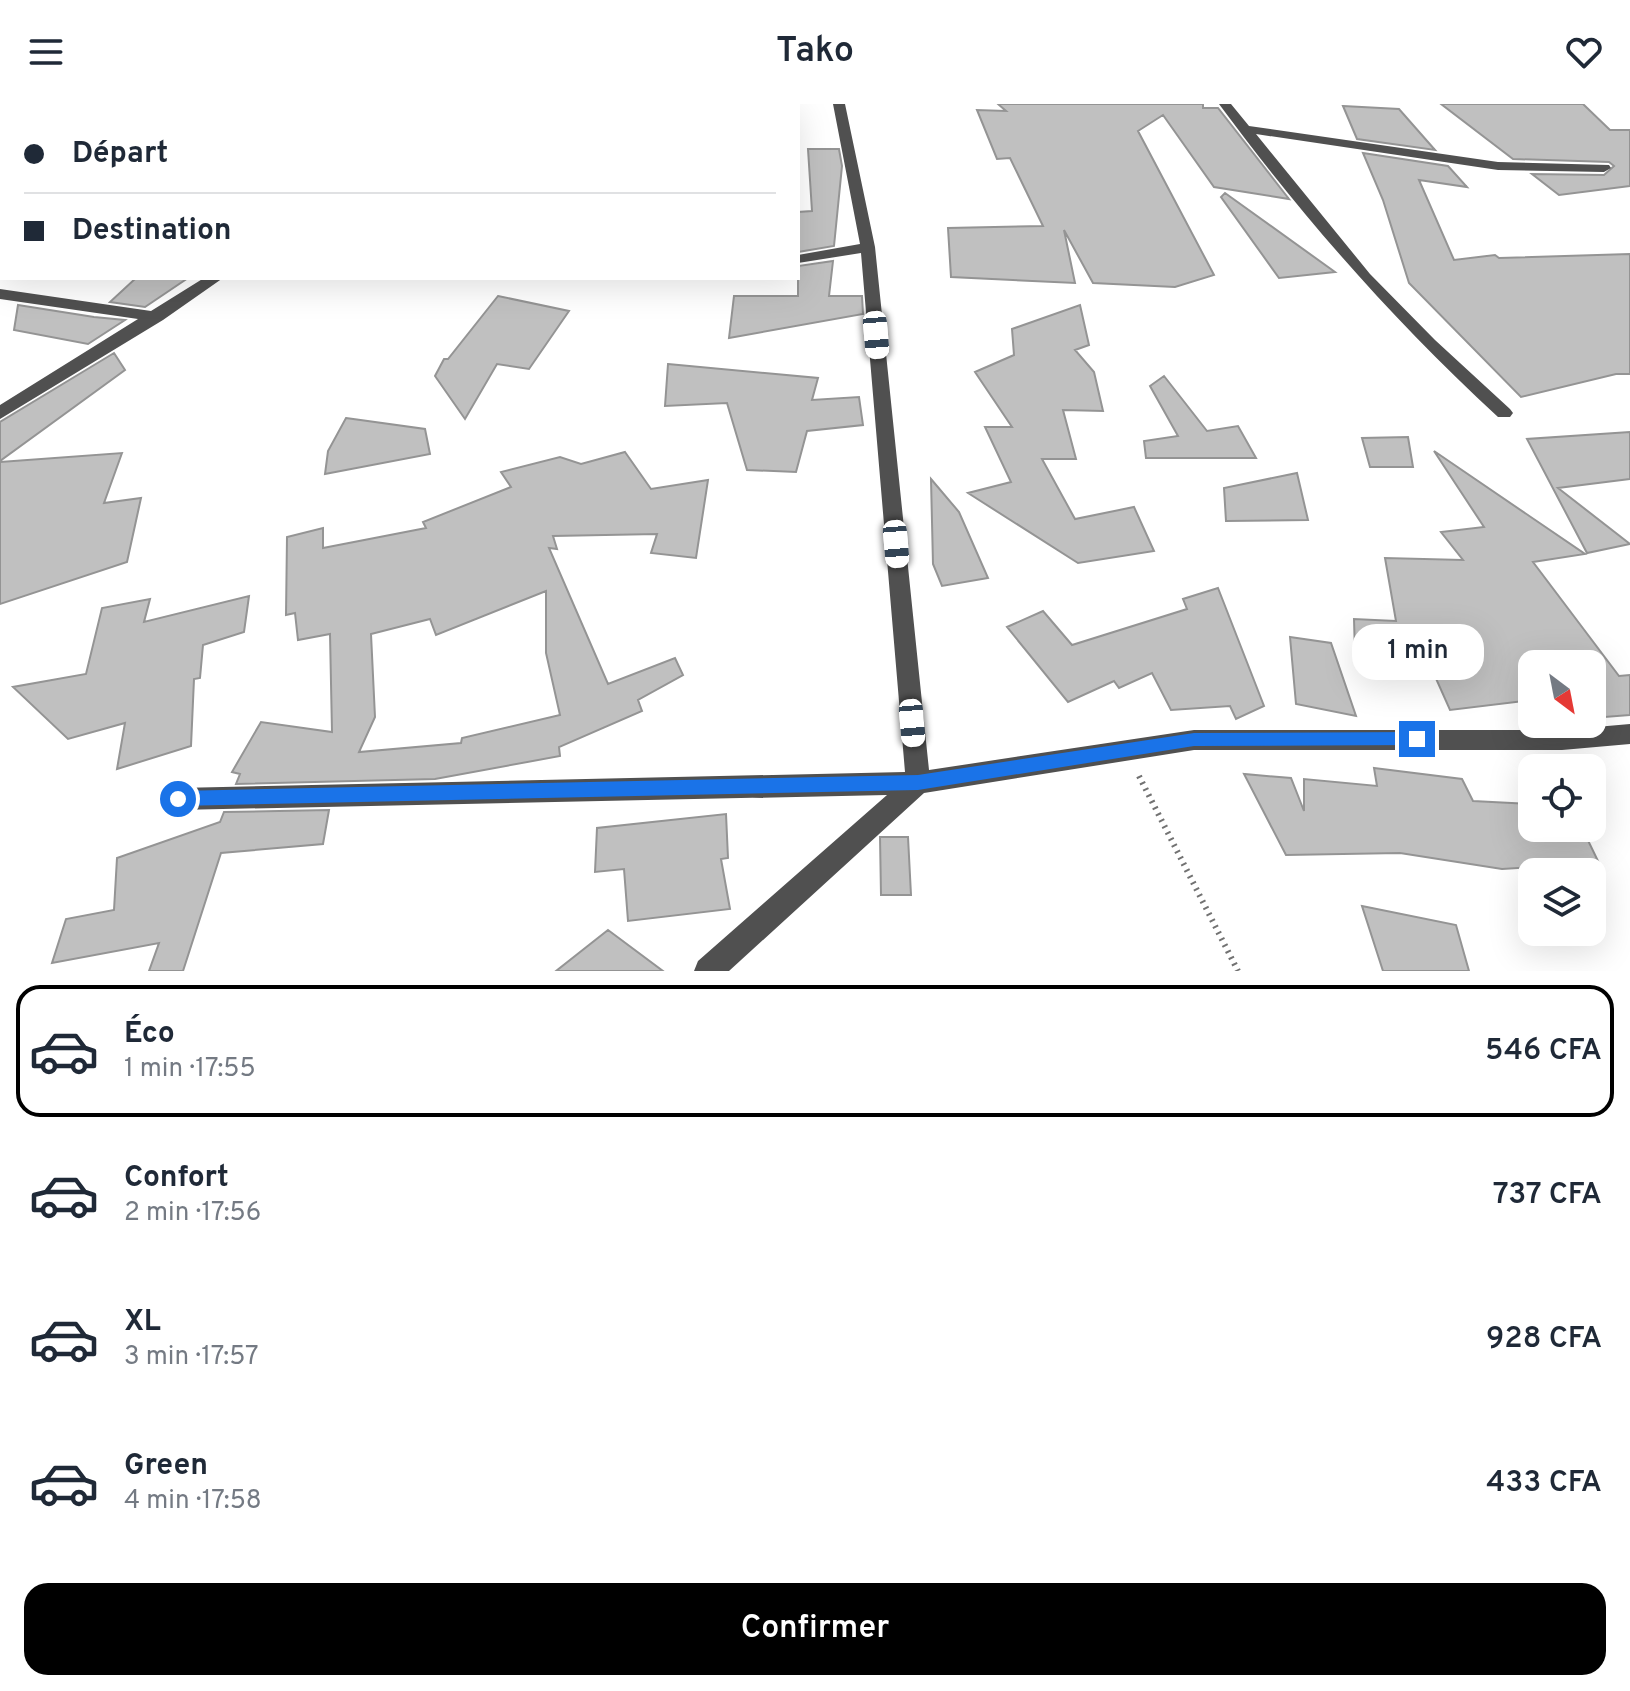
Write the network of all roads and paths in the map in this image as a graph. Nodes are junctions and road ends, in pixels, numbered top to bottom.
1 (839, 104) edge
2 (1225, 104) edge
3 (1247, 129) junction
4 (1604, 168) dead end
5 (868, 247) junction
6 (800, 259) edge
7 (212, 280) edge
8 (0, 294) edge
9 (157, 317) junction
10 (0, 413) edge
11 (1504, 413) dead end
12 (1630, 734) edge
13 (1125, 750) junction
14 (918, 783) junction
15 (178, 799) dead end
16 (708, 971) edge
17 (1238, 971) edge

1 - 5 street
2 - 3 street
3 - 4 street
3 - 11 street
5 - 6 street
5 - 14 street
7 - 9 street
8 - 9 street
9 - 10 street
12 - 13 street
13 - 14 street
13 - 17 path
14 - 15 street
14 - 16 street

